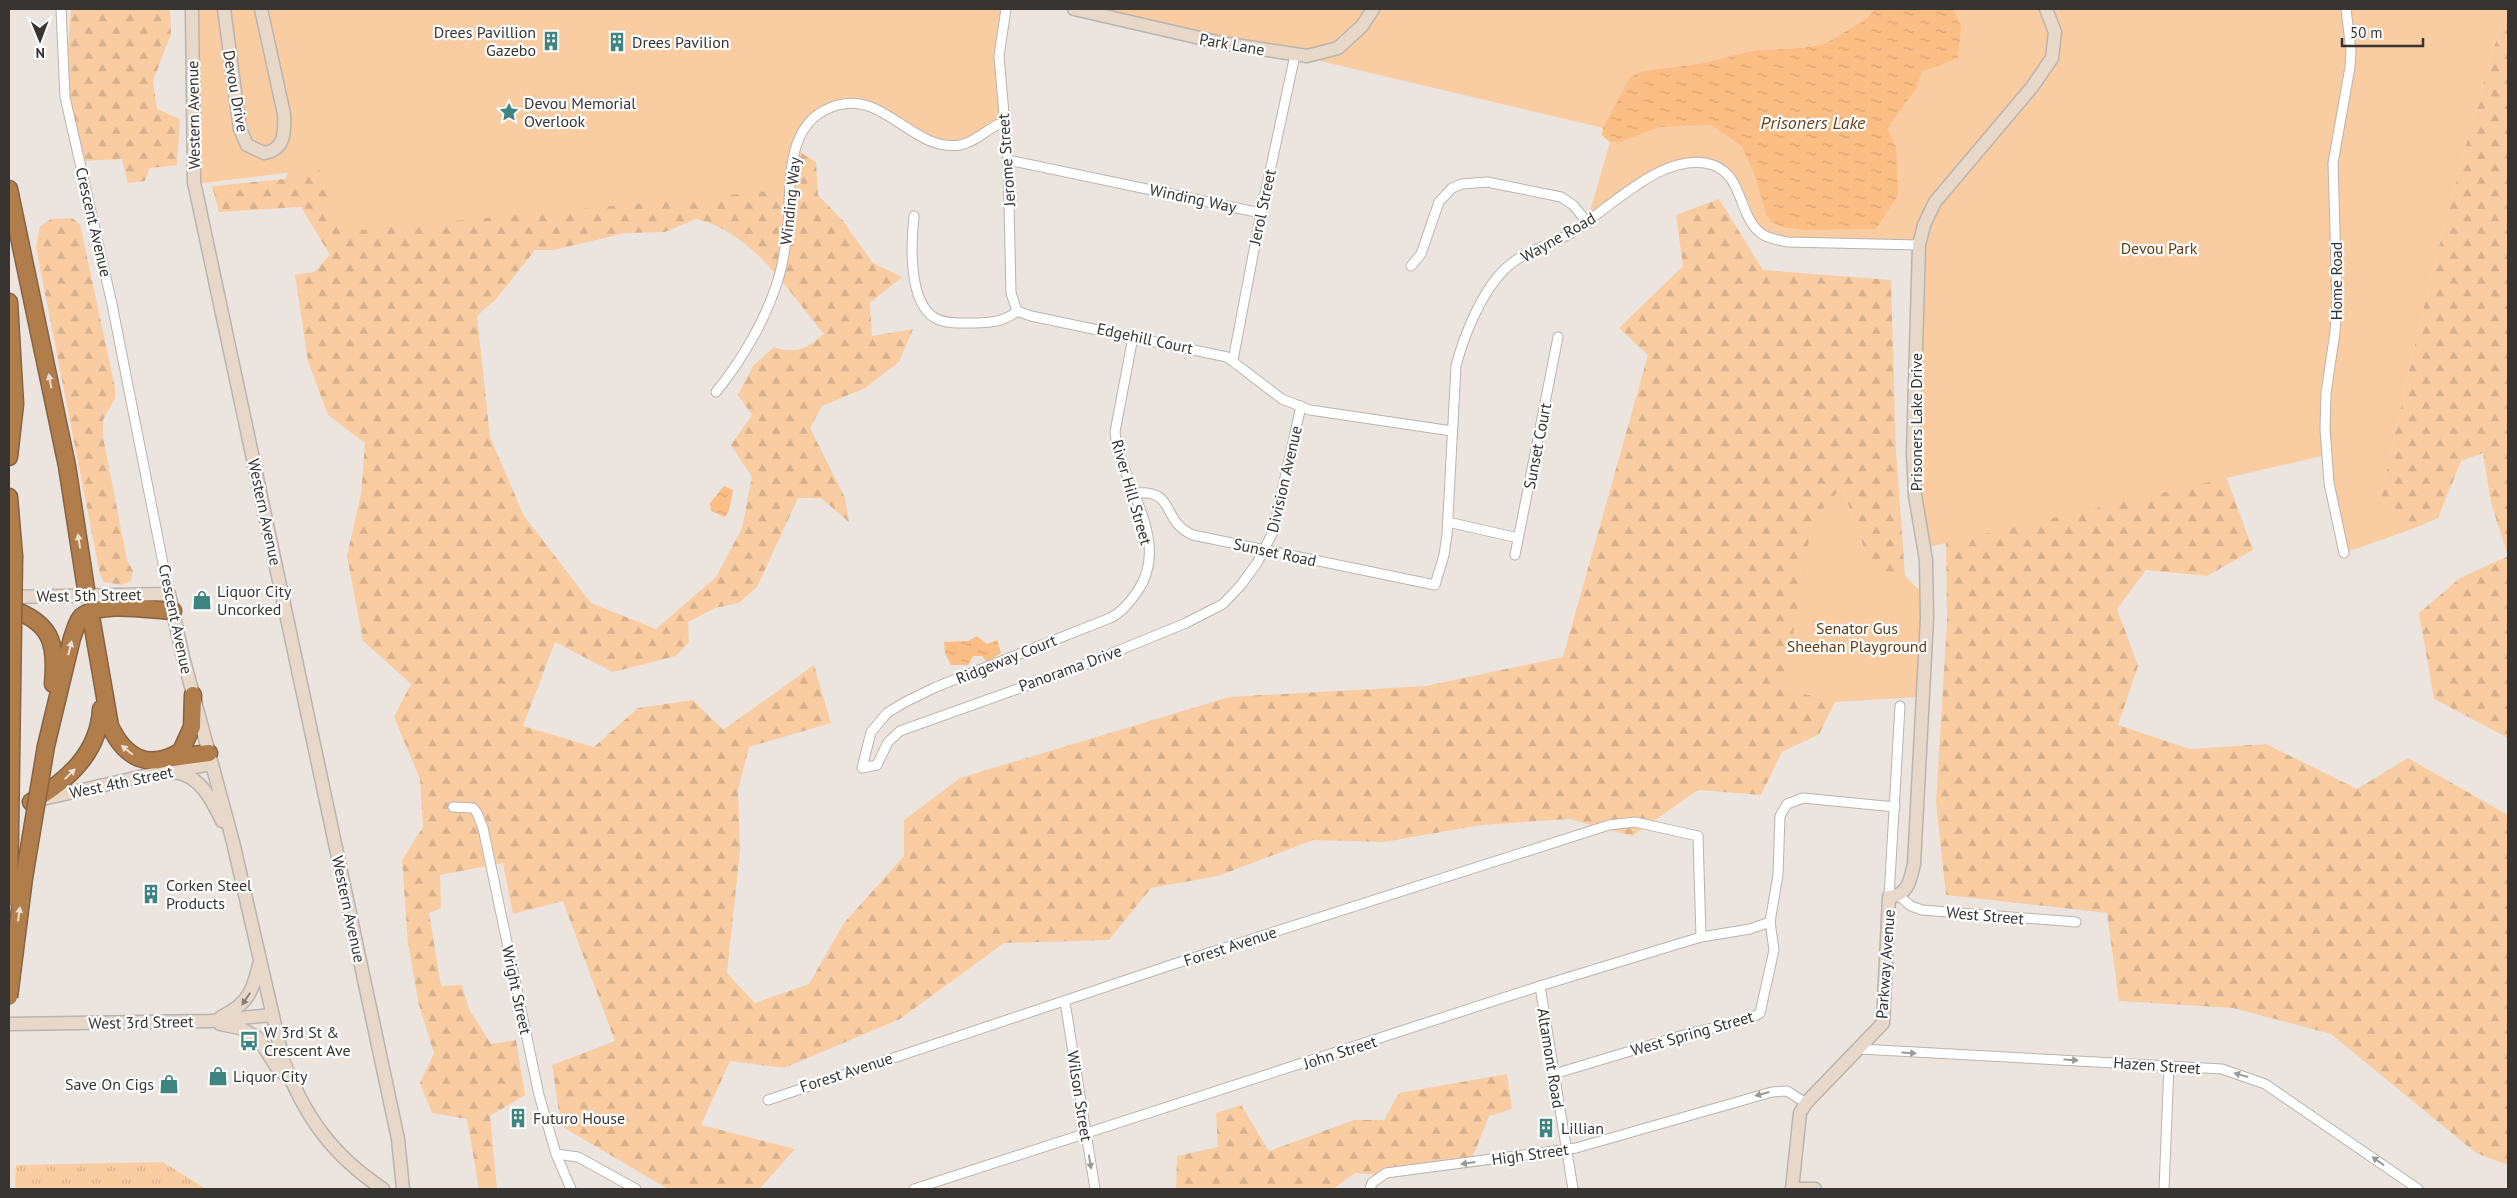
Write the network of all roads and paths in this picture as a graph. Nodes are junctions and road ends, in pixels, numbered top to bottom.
1 (61, 9) edge
2 (192, 9) edge
3 (224, 9) edge
4 (261, 9) edge
5 (1006, 9) edge
6 (1074, 9) edge
7 (1373, 9) edge
8 (2046, 9) edge
9 (2346, 9) edge
10 (1295, 55) junction
11 (1003, 122) junction
12 (1008, 160) junction
13 (9, 189) edge
14 (1261, 213) junction
15 (914, 216) dead end
16 (1587, 222) junction
17 (1919, 245) junction
18 (1411, 266) dead end
19 (9, 302) edge
20 (1017, 311) junction
21 (1133, 337) junction
22 (1558, 337) dead end
23 (1233, 360) junction
24 (716, 392) dead end
25 (1301, 406) junction
26 (1452, 430) junction
27 (9, 457) edge
28 (1134, 493) junction
29 (9, 497) edge
30 (1448, 522) junction
31 (1518, 538) junction
32 (1265, 550) junction
33 (2344, 553) dead end
34 (1515, 555) dead end
35 (1435, 585) joint
36 (1140, 588) joint
37 (86, 590) dead end
38 (169, 594) junction
39 (9, 597) edge
40 (9, 608) edge
41 (173, 611) junction
42 (92, 622) dead end
43 (102, 690) junction
44 (193, 695) junction
45 (1900, 706) dead end
46 (871, 732) joint
47 (46, 746) junction
48 (211, 758) junction
49 (164, 766) junction
50 (31, 802) joint
51 (454, 806) dead end
52 (1895, 807) junction
53 (233, 842) junction
54 (1894, 897) junction
55 (9, 898) edge
56 (1770, 922) junction
57 (2076, 922) dead end
58 (1701, 937) junction
59 (261, 958) junction
60 (1540, 986) junction
61 (9, 997) edge
62 (1065, 1002) junction
63 (272, 1015) junction
64 (210, 1021) junction
65 (9, 1024) edge
66 (1860, 1049) junction
67 (2169, 1065) junction
68 (1554, 1074) junction
69 (291, 1081) junction
70 (768, 1100) dead end
71 (1806, 1103) junction
72 (1086, 1135) junction
73 (1566, 1149) junction
74 (556, 1154) junction
75 (383, 1189) edge
76 (403, 1189) edge
77 (571, 1189) edge
78 (636, 1189) edge
79 (914, 1189) edge
80 (1095, 1189) edge
81 (1370, 1189) edge
82 (1572, 1189) edge
83 (1792, 1189) edge
84 (1798, 1189) edge
85 (1815, 1189) edge
86 (2164, 1189) edge
87 (2418, 1189) edge

1 - 38 street, Crescent Avenue
2 - 76 street, Western Avenue
3 - 4 street, Devou Drive
5 - 11 street, Jerome Street
6 - 10 street, Park Lane
7 - 10 street, Park Lane
8 - 17 street, Prisoners Lake Drive
9 - 33 street, Home Road
10 - 14 street, Jerol Street
11 - 12 street, Jerome Street
11 - 24 street, Winding Way
12 - 14 street, Winding Way
12 - 20 street, Jerome Street
37 -> 13 highway
14 - 23 street, Jerol Street
15 - 20 street
16 - 17 street, Wayne Road
16 - 18 street
16 - 26 street, Wayne Road
17 - 54 street, Prisoners Lake Drive
19 - 27 highway
20 - 21 street, Edgehill Court
21 - 23 street, Edgehill Court
21 - 28 street, River Hill Street
22 - 31 street, Sunset Court
23 - 25 street, Edgehill Court
25 - 26 street, Edgehill Court
25 - 32 street, Division Avenue
26 - 30 street, Wayne Road
28 - 32 street, Sunset Road
28 - 36 street, River Hill Street
29 - 55 highway, bridge
30 - 31 street
30 - 35 street, Wayne Road
31 - 34 street, Sunset Court
32 - 35 street, Sunset Road
32 - 46 street, Panorama Drive
36 - 46 street, Ridgeway Court
38 - 39 street, West 5th Street
38 - 41 street, Crescent Avenue
40 - 47 highway
41 - 44 street, Crescent Avenue
47 -> 41 highway
42 - 43 highway
49 -> 43 highway
50 -> 43 highway
44 - 48 street, Crescent Avenue
44 - 49 highway
45 - 52 street, Parkway Avenue
61 -> 47 highway, bridge
48 - 49 highway
48 - 53 street, Crescent Avenue
49 - 50 street, West 4th Street
49 - 53 street
51 - 74 street, Wright Street
52 - 54 street, Parkway Avenue
52 - 56 street, West Spring Street
53 - 59 street, Crescent Avenue
54 - 57 street, West Street
54 - 66 street, Parkway Avenue
56 - 58 street, John Street
56 - 68 street, West Spring Street
58 - 60 street, John Street
58 - 62 street, Forest Avenue
59 - 63 street, Crescent Avenue
59 -> 64 street
60 - 68 street, Altamont Road
60 - 72 street, John Street
62 - 70 street, Forest Avenue
62 - 72 street, Wilson Street
63 - 64 street, West 3rd Street
63 - 69 street, Crescent Avenue
64 - 65 street, West 3rd Street
64 - 69 street
66 -> 67 street, Hazen Street
66 - 71 street, Parkway Avenue
67 - 86 street
87 -> 67 street, Hazen Street
68 - 73 street, Altamont Road
69 - 75 street, Crescent Avenue
71 -> 73 street, High Street
71 - 83 street, Parkway Avenue
72 - 79 street, John Street
72 -> 80 street, Wilson Street
73 -> 81 street, High Street
73 - 82 street, Altamont Road
74 - 77 street, Wright Street
74 - 78 street
84 - 85 street

